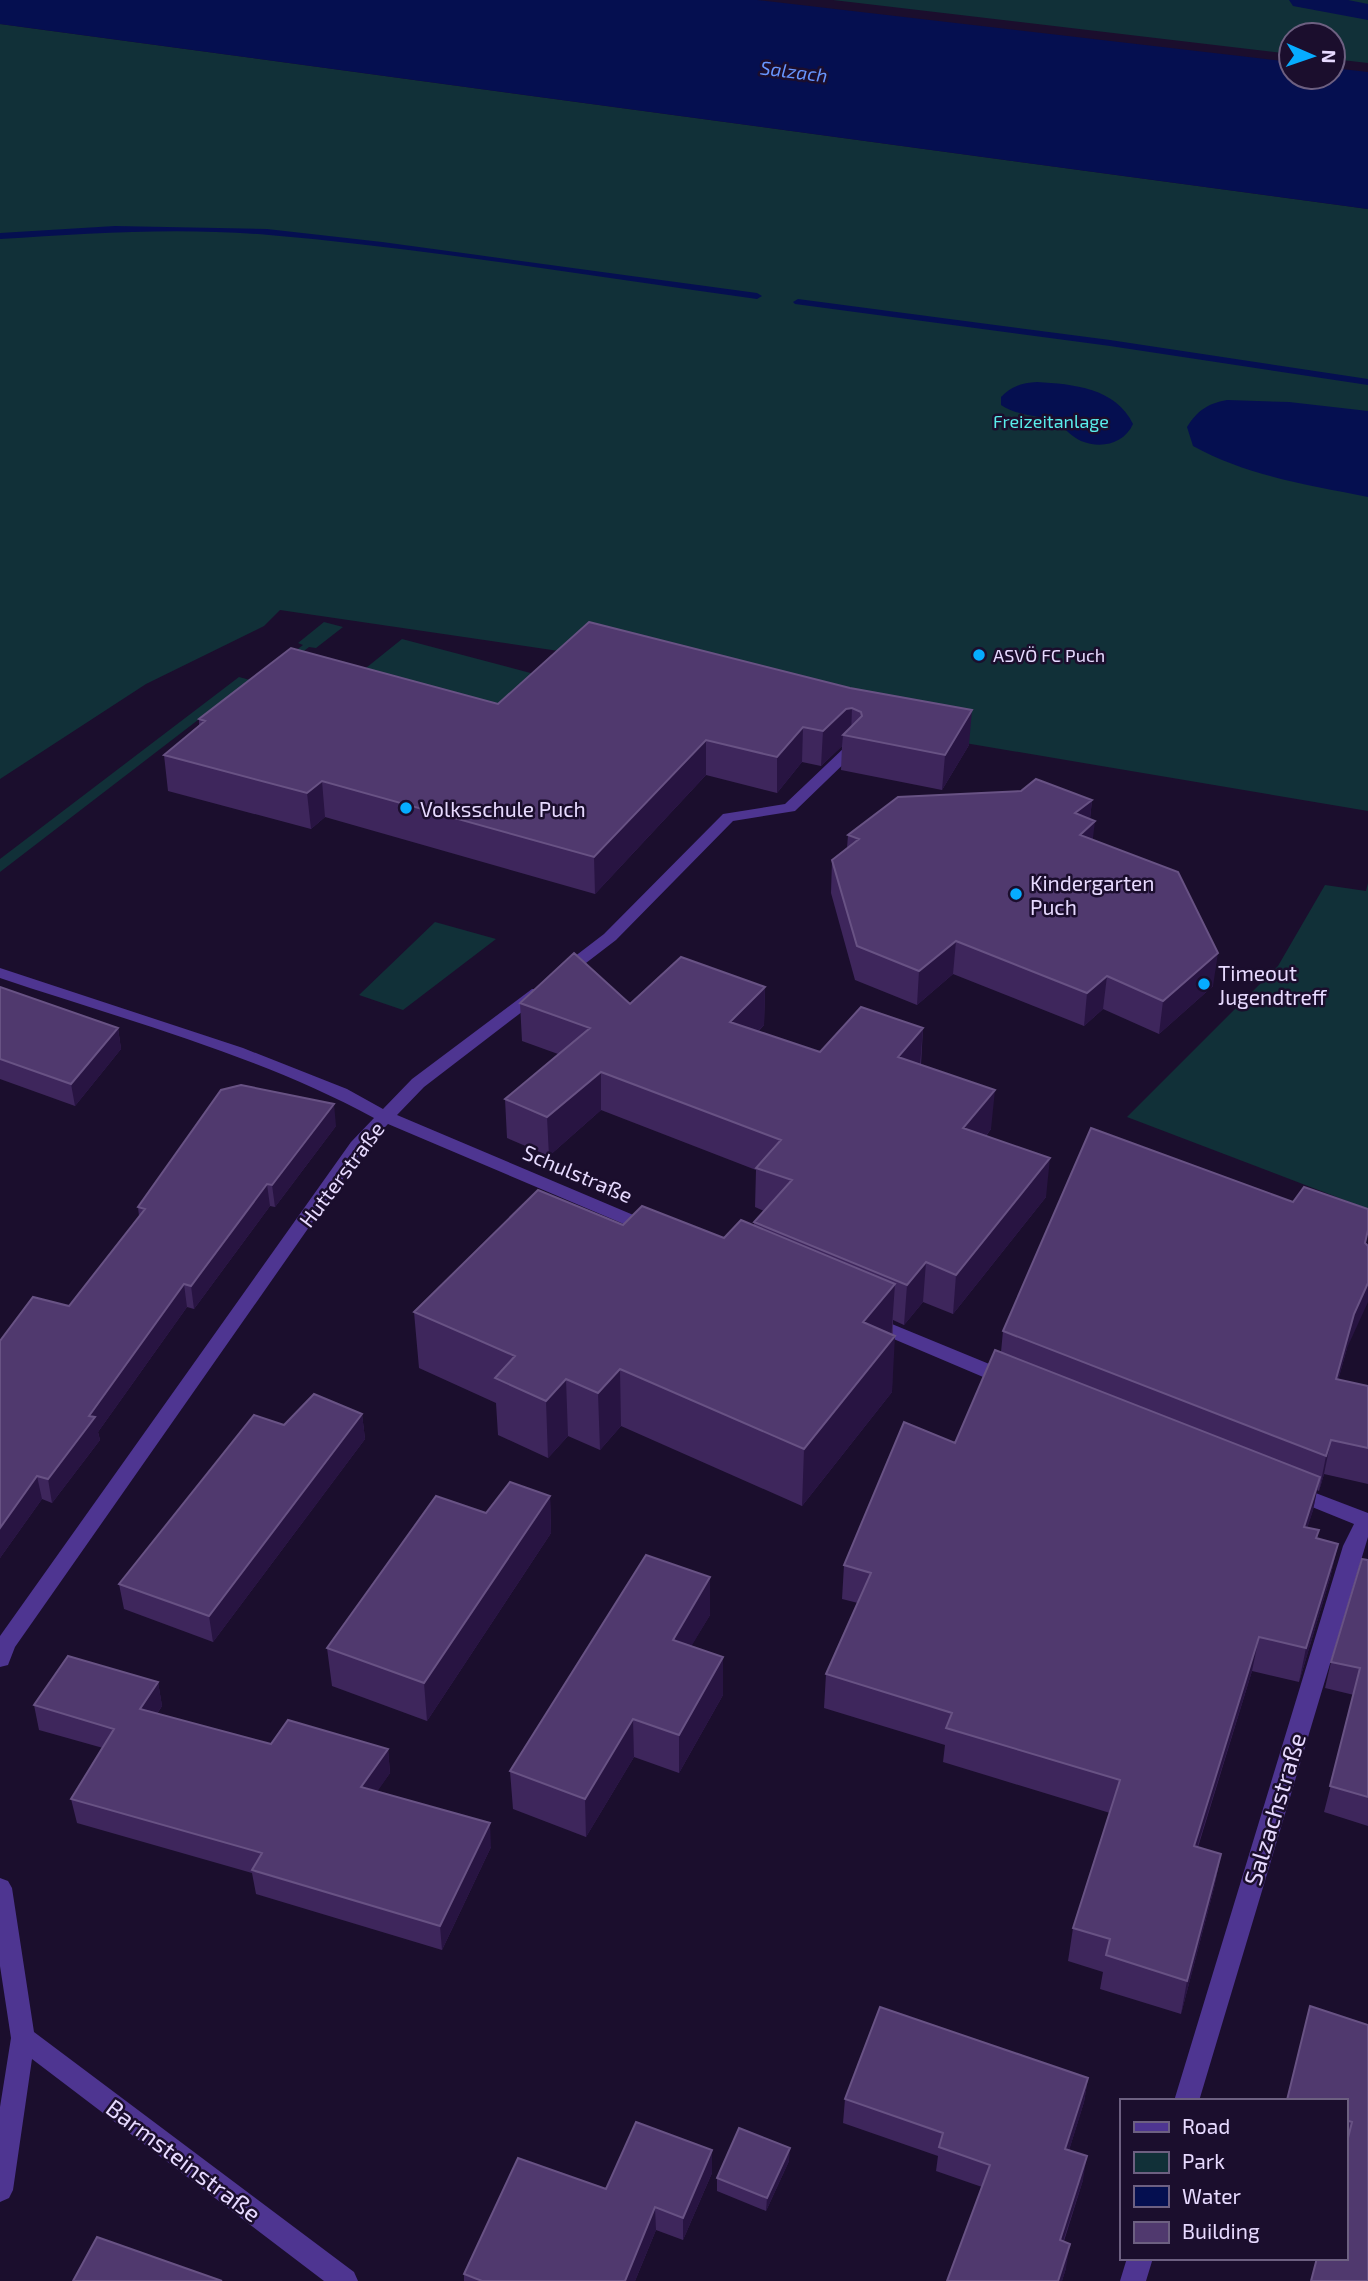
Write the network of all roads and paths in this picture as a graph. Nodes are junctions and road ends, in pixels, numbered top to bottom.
1 (851, 749) edge
2 (0, 972) edge
3 (384, 1116) junction
4 (663, 1234) edge
5 (852, 1314) edge
6 (1024, 1386) edge
7 (1278, 1485) edge
8 (1367, 1520) edge
9 (0, 1658) edge
10 (0, 1888) edge
11 (23, 2038) junction
12 (1187, 2099) edge
13 (0, 2190) edge
14 (1139, 2260) edge
15 (345, 2281) edge
16 (1133, 2281) edge

1 - 3 street, Hutterstraße
2 - 3 street, Schulstraße
3 - 4 street, Schulstraße
3 - 9 street, Hutterstraße
5 - 6 street
7 - 8 street
8 - 12 street, Salzachstraße
10 - 11 street
11 - 13 street
11 - 15 street, Barmsteinstraße
14 - 16 street

